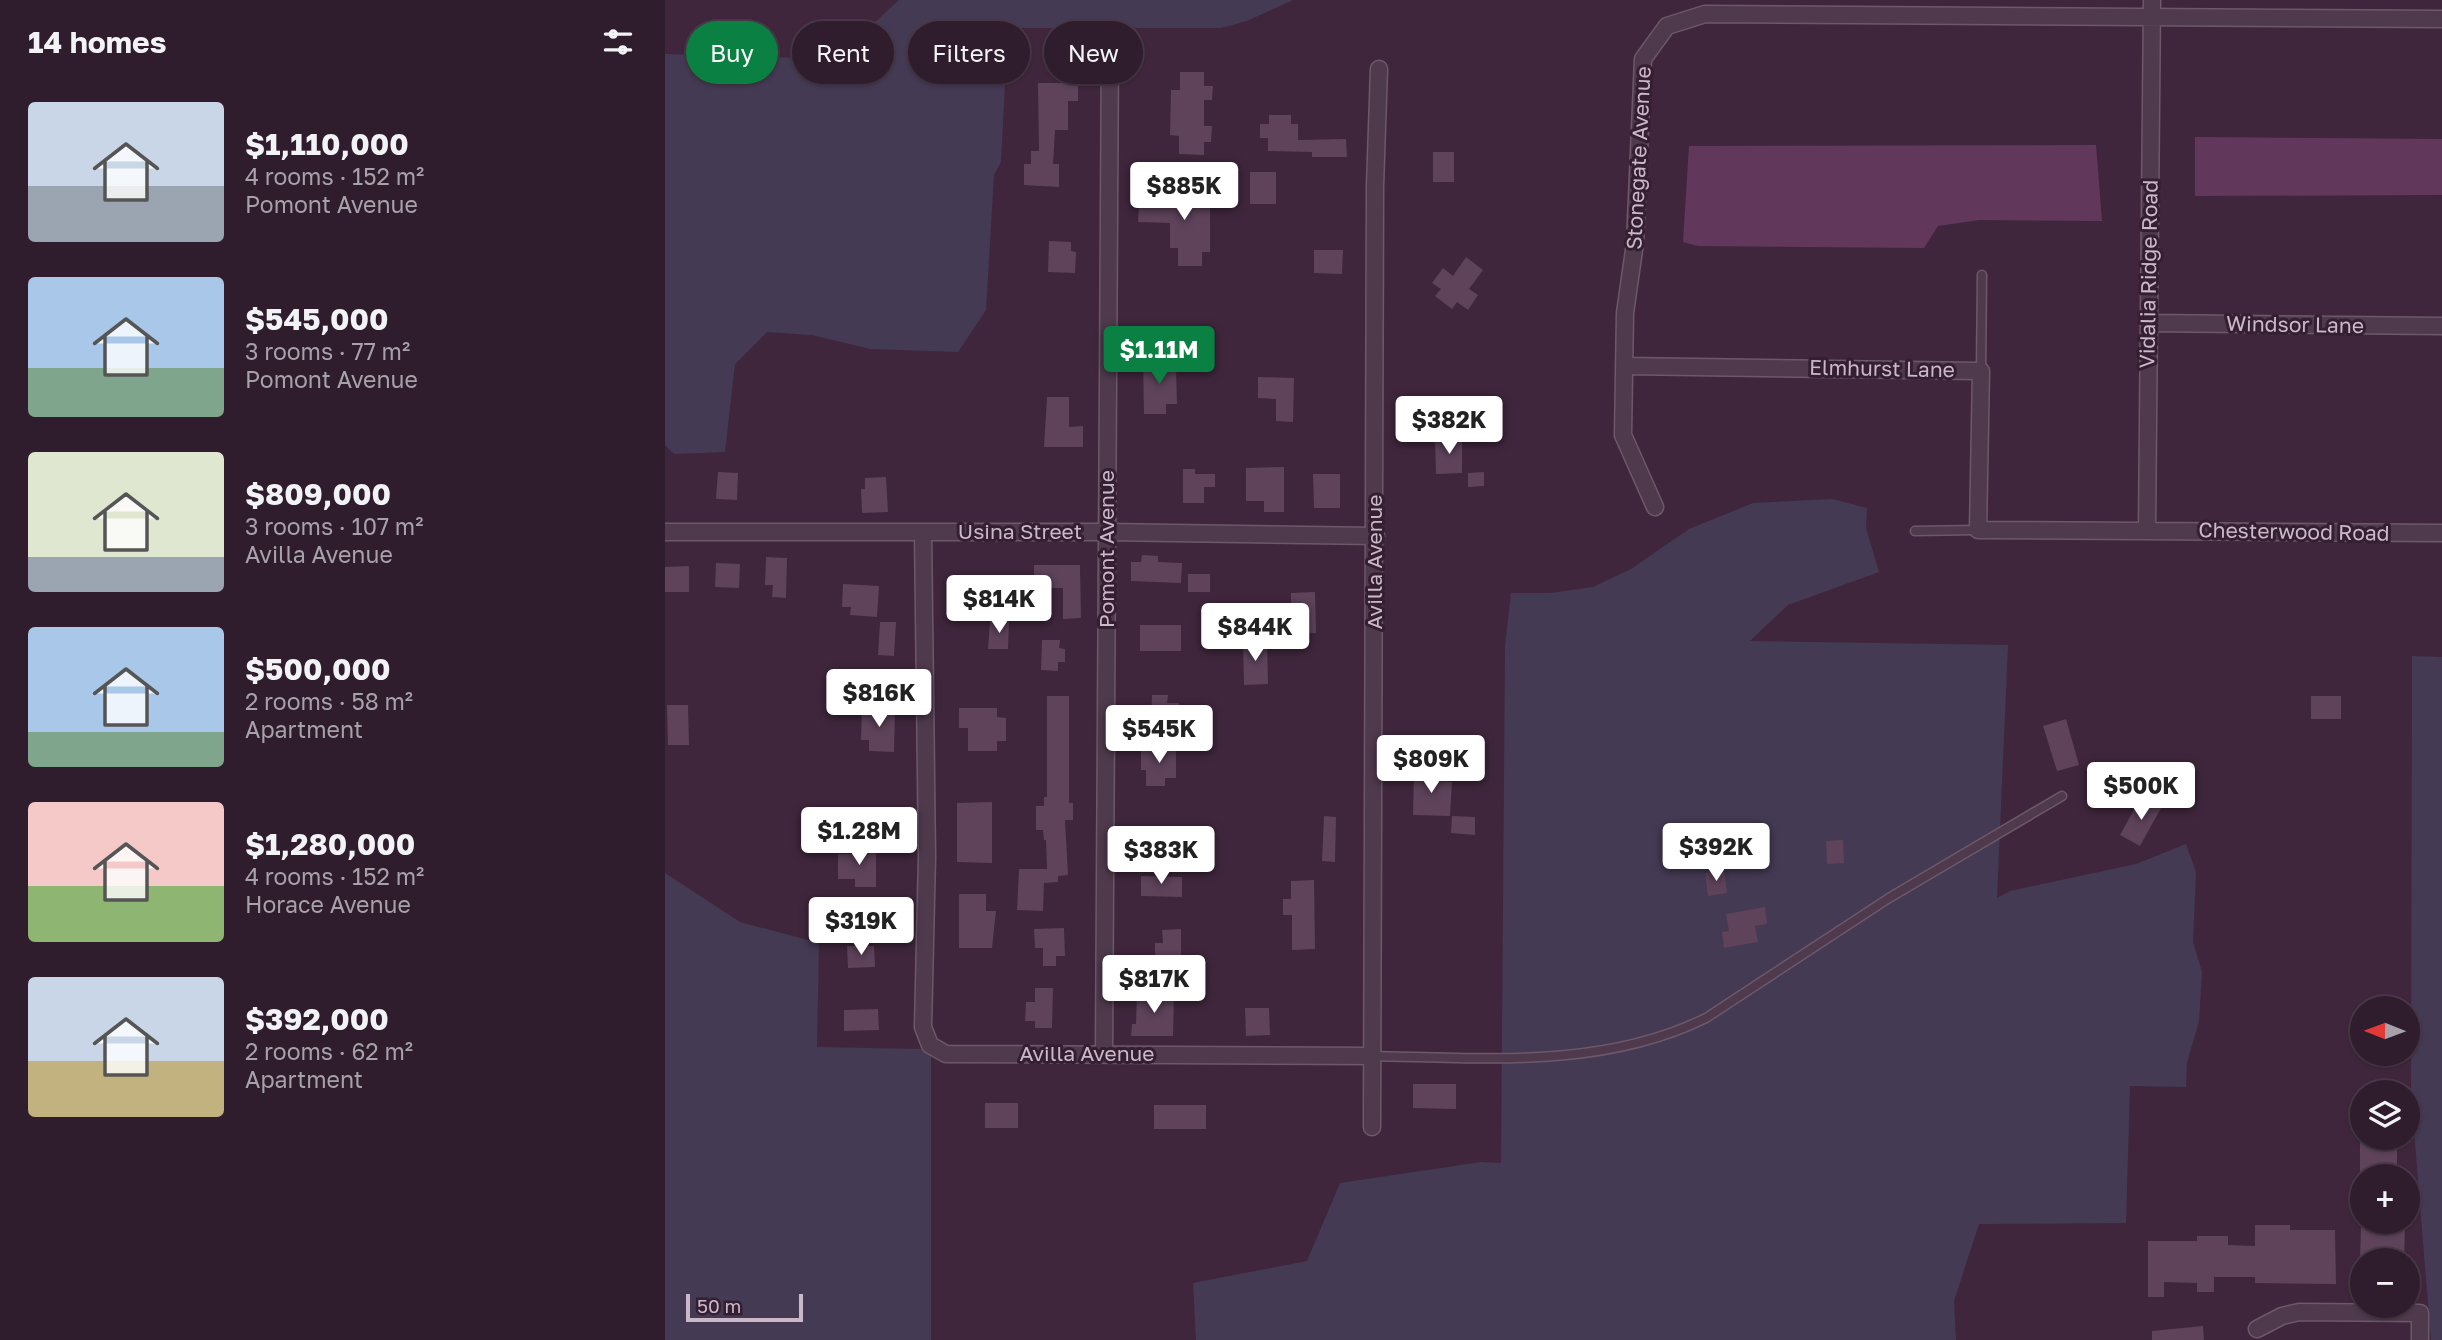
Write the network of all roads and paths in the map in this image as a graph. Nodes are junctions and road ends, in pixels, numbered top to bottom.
1 (2152, 0) edge
2 (1966, 8) edge
3 (2152, 18) junction
4 (2442, 19) edge
5 (1379, 69) dead end
6 (1110, 84) edge
7 (1982, 275) dead end
8 (2149, 323) junction
9 (2442, 326) edge
10 (1625, 366) junction
11 (1981, 371) junction
12 (1655, 507) dead end
13 (1979, 530) junction
14 (2147, 530) junction
15 (1915, 531) dead end
16 (665, 532) edge
17 (923, 532) junction
18 (1107, 532) junction
19 (2442, 533) edge
20 (1376, 536) junction
21 (2062, 796) dead end
22 (1104, 1053) junction
23 (1372, 1056) junction
24 (1372, 1127) dead end
25 (2257, 1329) dead end
26 (2420, 1340) edge

1 - 3 street, Vidalia Ridge Road
2 - 3 street, Stonegate Avenue
2 - 10 street, Stonegate Avenue
3 - 4 street, Stonegate Avenue
3 - 8 street, Vidalia Ridge Road
5 - 20 street, Avilla Avenue
6 - 18 street, Pomont Avenue
7 - 11 lane
8 - 9 street, Windsor Lane
8 - 14 street, Vidalia Ridge Road
10 - 11 street, Elmhurst Lane
10 - 12 street, Stonegate Avenue
11 - 13 street, Elmhurst Lane
13 - 14 street
13 - 15 lane
14 - 19 street, Chesterwood Road
16 - 17 street, Usina Street
17 - 18 street, Usina Street
17 - 22 street, Avilla Avenue
18 - 20 street, Usina Street
18 - 22 street, Pomont Avenue
20 - 23 street, Avilla Avenue
21 - 23 lane
22 - 23 street, Avilla Avenue
23 - 24 street, Avilla Avenue
25 - 26 street

